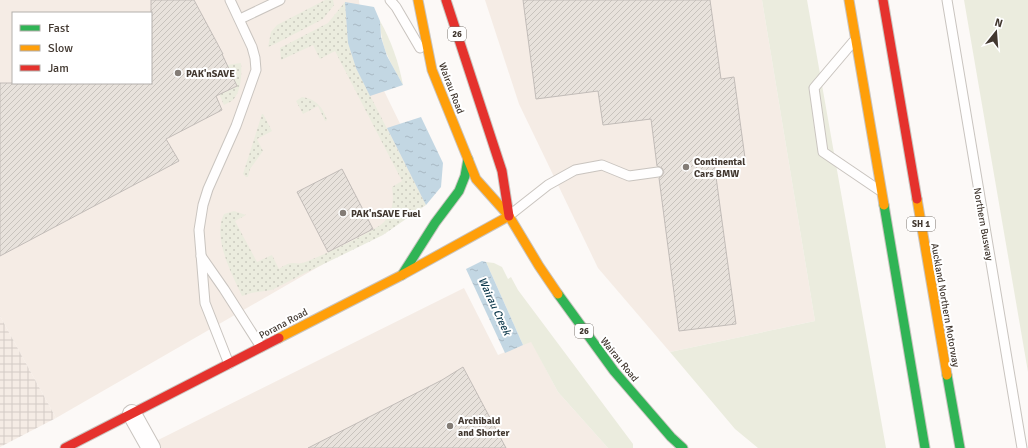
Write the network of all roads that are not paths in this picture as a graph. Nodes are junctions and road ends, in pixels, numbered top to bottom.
1 (230, 0) edge
2 (280, 0) edge
3 (390, 0) edge
4 (418, 0) edge
5 (446, 0) edge
6 (849, 0) edge
7 (883, 0) edge
8 (947, 0) edge
9 (240, 19) junction
10 (856, 40) junction
11 (432, 70) junction
12 (468, 160) junction
13 (658, 172) dead end
14 (882, 192) junction
15 (509, 216) junction
16 (201, 256) junction
17 (402, 275) junction
18 (261, 347) junction
19 (230, 364) junction
20 (132, 414) junction
21 (66, 448) edge
22 (152, 448) edge
23 (684, 448) edge
24 (925, 448) edge
25 (960, 448) edge
26 (1022, 448) edge

1 - 9 lane
2 - 9 lane
3 - 11 lane
4 - 11 main road, Wairau Road / 26
5 - 15 main road, Wairau Road / 26
6 - 10 main road
7 - 25 main road, Auckland Northern Motorway / SH 1
8 - 26 lane, Northern Busway
9 - 16 lane
10 - 14 main road
10 - 14 lane
11 - 12 main road, Wairau Road / 26
12 - 15 main road, Wairau Road / 26
12 - 17 main road
13 - 15 lane
14 - 24 main road
15 - 17 main road, Porana Road
15 - 23 main road, Wairau Road / 26
16 - 18 lane
16 - 19 lane
17 - 18 main road, Porana Road
18 - 19 main road, Porana Road
19 - 20 main road, Porana Road
20 - 21 main road, Porana Road
20 - 22 street

